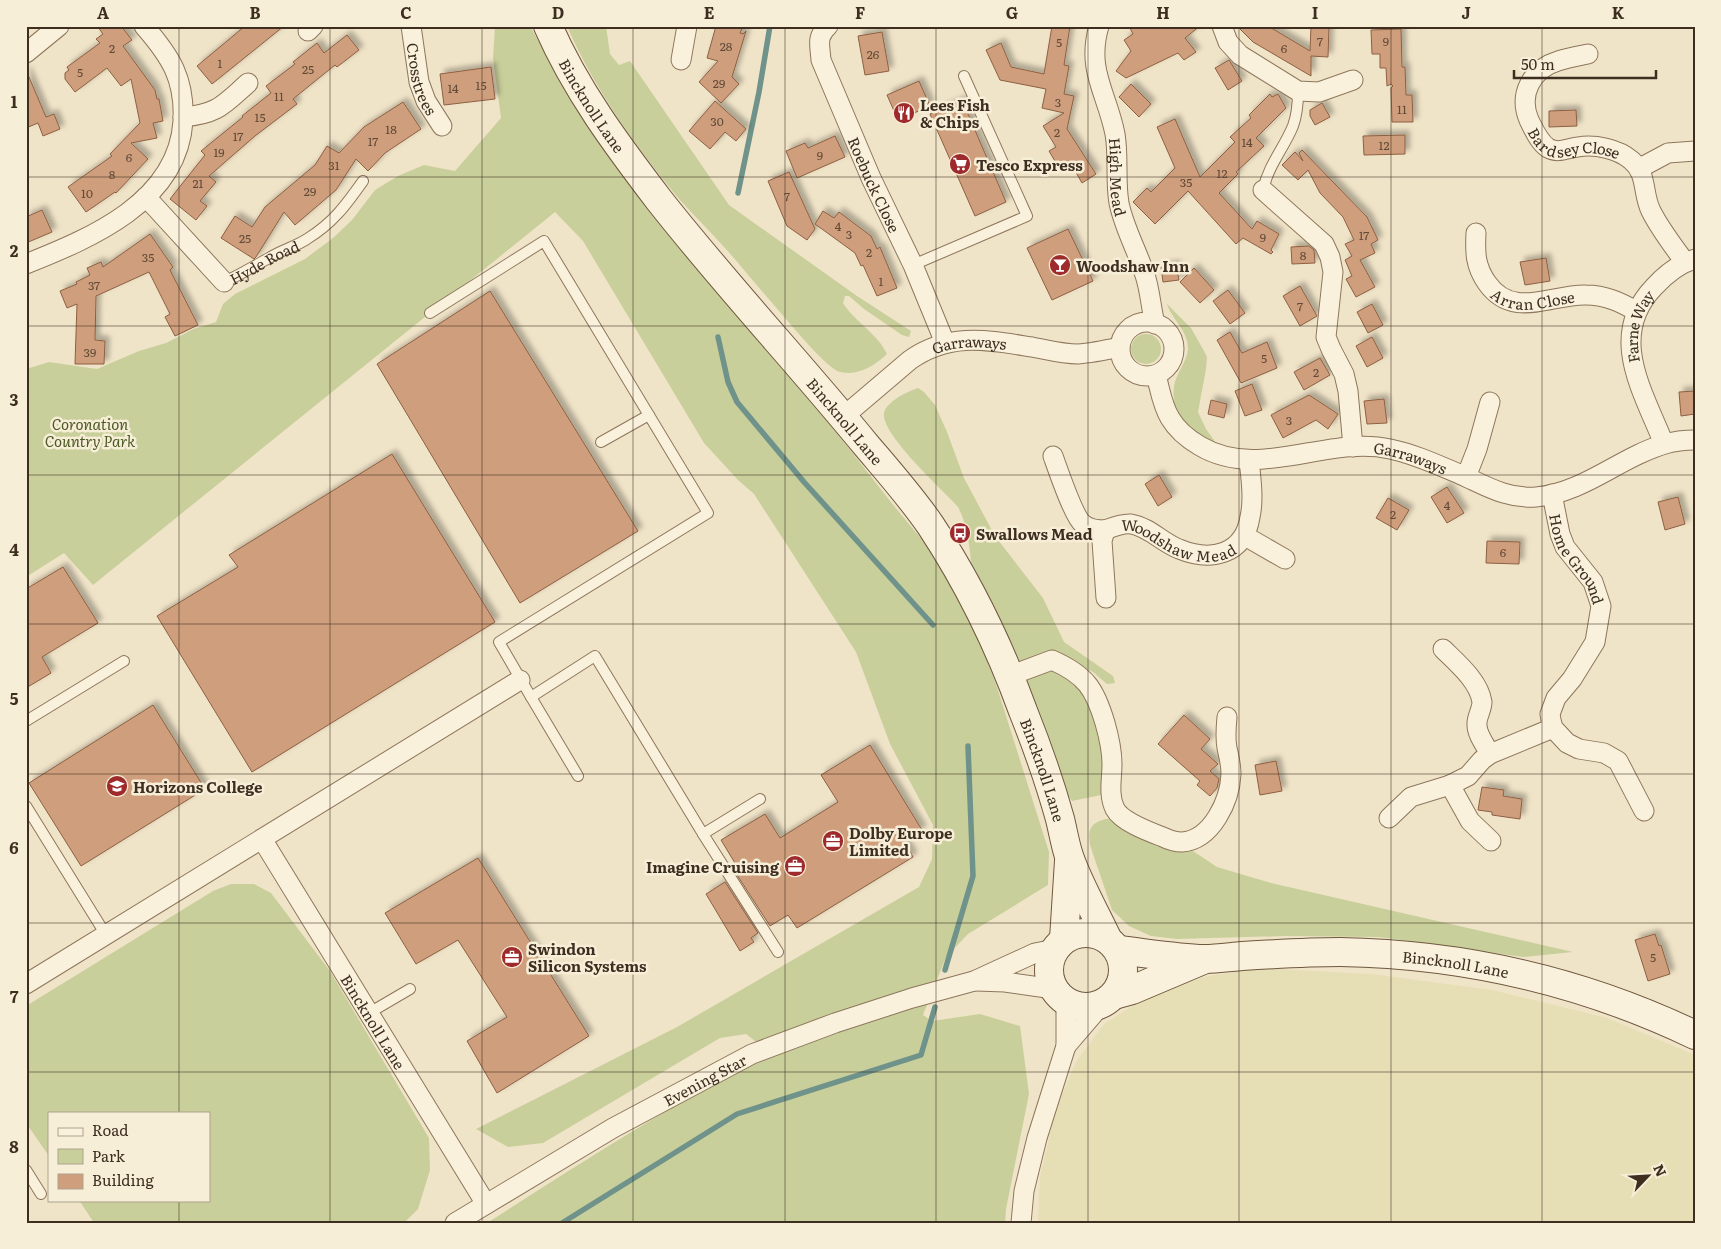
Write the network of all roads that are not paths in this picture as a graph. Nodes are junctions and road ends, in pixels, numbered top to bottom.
1 (59, 26) edge
2 (144, 26) edge
3 (411, 26) edge
4 (548, 26) edge
5 (687, 26) edge
6 (828, 26) edge
7 (1099, 26) edge
8 (1222, 26) edge
9 (26, 53) edge
10 (1588, 54) dead end
11 (681, 60) dead end
12 (964, 76) dead end
13 (1352, 80) dead end
14 (248, 83) dead end
15 (1298, 91) junction
16 (183, 117) junction
17 (442, 126) dead end
18 (1695, 150) edge
19 (1640, 168) junction
20 (363, 181) dead end
21 (1263, 190) joint
22 (146, 197) junction
23 (1476, 233) dead end
24 (1690, 260) edge
25 (26, 264) edge
26 (913, 265) junction
27 (224, 282) joint
28 (1636, 311) junction
29 (430, 312) dead end
30 (1155, 324) junction
31 (945, 343) junction
32 (1120, 347) junction
33 (1156, 375) junction
34 (1490, 402) dead end
35 (648, 415) junction
36 (843, 417) junction
37 (1695, 440) edge
38 (601, 442) dead end
39 (1664, 444) junction
40 (1353, 447) junction
41 (1054, 456) dead end
42 (1249, 460) junction
43 (1466, 477) junction
44 (1552, 494) junction
45 (1105, 530) junction
46 (1245, 536) junction
47 (1285, 559) dead end
48 (1106, 598) dead end
49 (1443, 649) dead end
50 (124, 661) dead end
51 (1009, 676) junction
52 (520, 680) junction
53 (531, 697) junction
54 (1227, 717) dead end
55 (26, 722) edge
56 (1553, 728) junction
57 (1490, 754) junction
58 (578, 776) dead end
59 (1450, 785) junction
60 (760, 799) dead end
61 (26, 806) edge
62 (1644, 811) dead end
63 (1390, 818) dead end
64 (704, 834) junction
65 (262, 839) junction
66 (1491, 841) dead end
67 (1069, 857) junction
68 (106, 936) junction
69 (1060, 944) junction
70 (1113, 945) junction
71 (778, 952) dead end
72 (1205, 959) junction
73 (974, 981) junction
74 (26, 984) edge
75 (410, 988) dead end
76 (1060, 995) junction
77 (1108, 999) junction
78 (369, 1013) junction
79 (1695, 1035) edge
80 (1066, 1046) junction
81 (26, 1170) edge
82 (41, 1194) dead end
83 (486, 1204) junction
84 (455, 1223) edge
85 (1021, 1223) edge

1 - 9 street
2 - 16 street
3 - 17 street, Crosstrees
4 - 36 street, Bincknoll Lane
5 - 11 street
6 - 26 street, Roebuck Close
7 - 30 street, High Mead
8 - 15 street
10 - 19 street, Bardsey Close
12 - 26 lane
13 - 15 street
14 - 16 street
15 - 21 lane
16 - 22 street
18 - 19 street, Bardsey Close
19 - 24 street, Bardsey Close
20 - 27 lane, Hyde Road
21 - 40 street
22 - 25 street
22 - 27 street, Hyde Road
23 - 28 street, Arran Close
24 - 28 street, Farne Way
26 - 31 street, Roebuck Close
28 - 39 street, Farne Way
29 - 35 lane
30 - 32 street
30 - 33 street
31 - 32 street, Garraways
31 - 36 street, Garraways
32 - 33 street
33 - 42 street, Garraways
34 - 43 street
35 - 38 lane
35 - 52 lane
36 - 51 street, Bincknoll Lane
37 - 39 street, Garraways
39 - 44 street, Garraways
40 - 42 street, Garraways
40 - 43 street, Garraways
41 - 45 street, Woodshaw Mead
42 - 46 street, Woodshaw Mead
43 - 44 street, Garraways
44 - 56 street, Home Ground
45 - 46 street, Woodshaw Mead
45 - 48 street, Woodshaw Mead
46 - 47 street, Woodshaw Mead
49 - 57 street
50 - 55 lane
51 - 54 street
51 - 67 street, Bincknoll Lane
52 - 53 lane
52 - 65 street
53 - 58 lane
53 - 64 lane
56 - 57 street
56 - 62 street
57 - 59 street
59 - 63 street
59 - 66 street
60 - 64 lane
61 - 68 lane
64 - 71 lane
65 - 68 street
65 - 78 street, Bincknoll Lane
67 - 69 street, Bincknoll Lane
67 - 70 street, Bincknoll Lane
68 - 74 street
69 - 70 street
69 - 73 street, Evening Star
69 - 76 street
70 - 72 street, Bincknoll Lane
70 - 77 street
72 - 77 street, Bincknoll Lane
72 - 79 street, Bincknoll Lane
73 - 76 street, Evening Star
73 - 83 street, Evening Star
75 - 78 lane
76 - 77 street
76 - 80 street
77 - 80 street
78 - 83 street, Bincknoll Lane
80 - 85 street
81 - 82 lane
83 - 84 street, Evening Star

